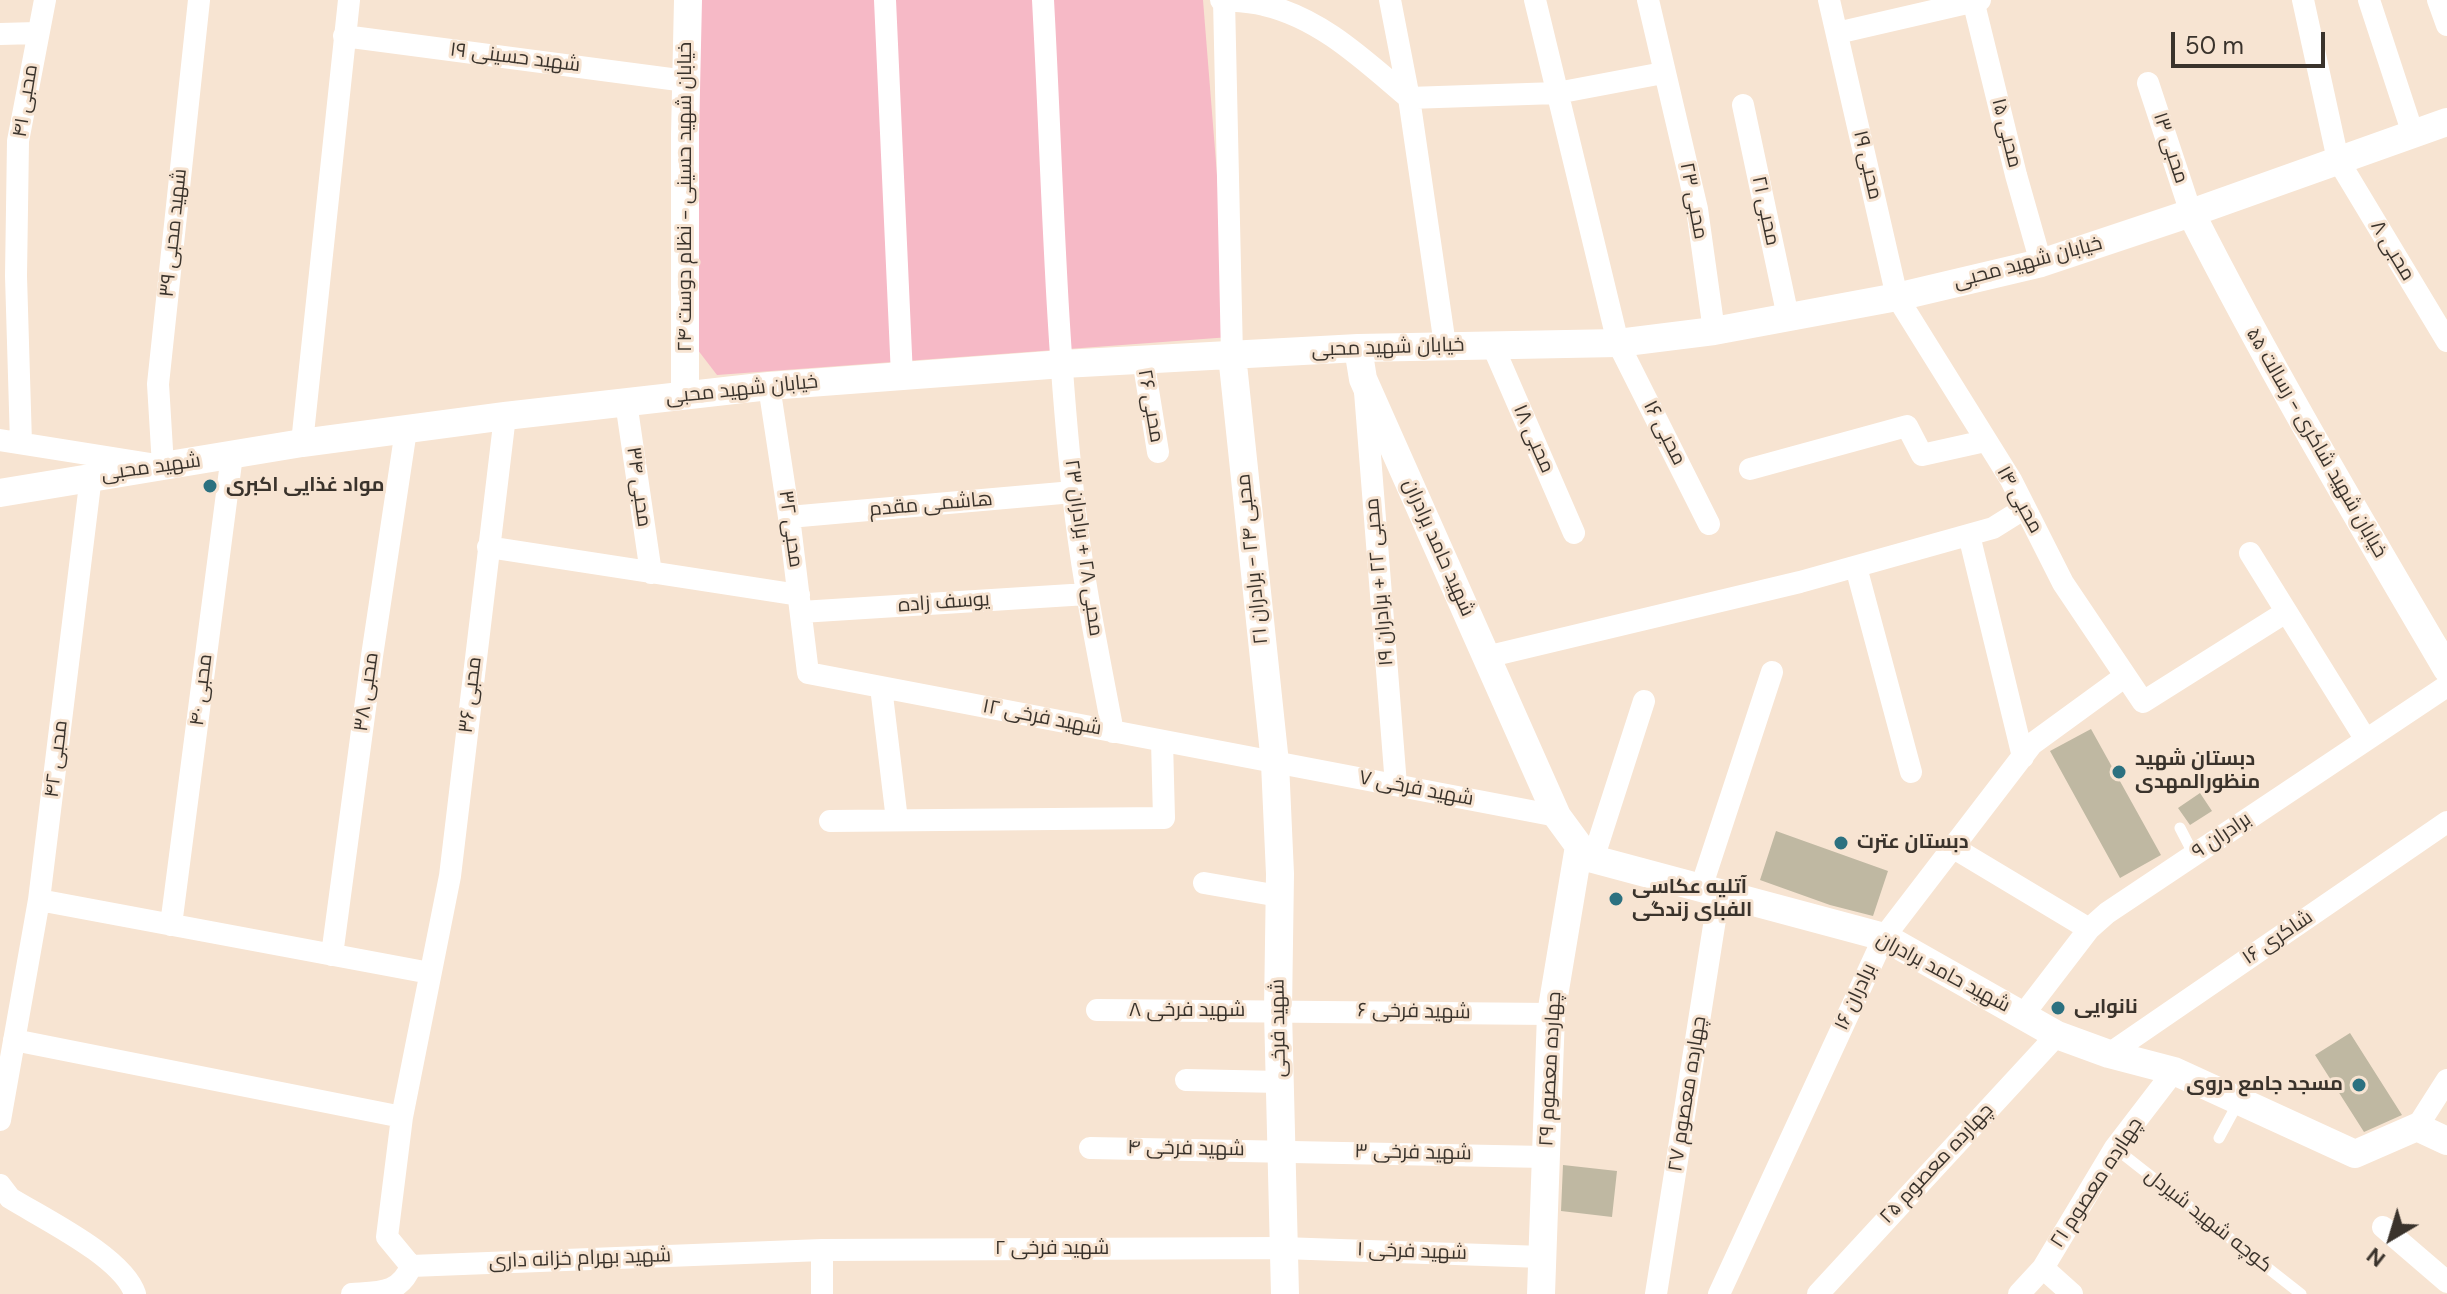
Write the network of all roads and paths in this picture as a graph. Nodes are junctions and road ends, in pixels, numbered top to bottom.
1 (45, 0) edge
2 (199, 0) edge
3 (349, 0) edge
4 (688, 0) edge
5 (885, 0) edge
6 (1043, 0) edge
7 (1223, 0) edge
8 (1390, 0) edge
9 (1535, 0) edge
10 (1648, 0) edge
11 (1829, 0) edge
12 (2303, 0) edge
13 (2369, 0) edge
14 (2438, 0) edge
15 (1976, 1) edge
16 (2447, 25) edge
17 (37, 33) junction
18 (1837, 33) junction
19 (0, 34) edge
20 (344, 36) junction
21 (1663, 73) junction
22 (686, 81) junction
23 (2148, 83) dead end
24 (1557, 93) junction
25 (1409, 98) junction
26 (1743, 105) dead end
27 (2447, 124) edge
28 (2413, 134) junction
29 (2338, 160) junction
30 (2191, 213) junction
31 (2041, 263) junction
32 (1897, 297) junction
33 (1788, 317) junction
34 (1714, 331) junction
35 (2447, 341) edge
36 (1618, 343) junction
37 (1492, 344) junction
38 (1445, 345) junction
39 (1358, 348) junction
40 (1232, 355) junction
41 (1143, 359) junction
42 (1063, 364) junction
43 (902, 376) junction
44 (1363, 379) junction
45 (769, 386) junction
46 (685, 395) junction
47 (626, 402) junction
48 (505, 416) junction
49 (406, 430) junction
50 (1985, 441) junction
51 (11, 442) edge
52 (302, 443) junction
53 (1158, 452) dead end
54 (232, 455) junction
55 (163, 466) junction
56 (1750, 469) dead end
57 (91, 476) junction
58 (1073, 492) junction
59 (0, 493) edge
60 (2025, 508) junction
61 (789, 517) junction
62 (1709, 524) dead end
63 (1574, 533) dead end
64 (1969, 535) junction
65 (488, 547) junction
66 (2250, 553) dead end
67 (1856, 567) junction
68 (651, 573) junction
69 (1087, 594) junction
70 (800, 604) junction
71 (2286, 612) junction
72 (1486, 657) junction
73 (2447, 669) edge
74 (1772, 672) dead end
75 (808, 673) joint
76 (2124, 677) junction
77 (2447, 686) edge
78 (881, 687) junction
79 (1644, 701) dead end
80 (1113, 732) junction
81 (2366, 740) junction
82 (1162, 741) junction
83 (2023, 757) junction
84 (1275, 763) junction
85 (1911, 772) dead end
86 (1396, 785) junction
87 (1557, 816) junction
88 (897, 820) junction
89 (830, 821) dead end
90 (2447, 822) edge
91 (2180, 828) dead end
92 (1954, 848) junction
93 (1586, 853) junction
94 (2194, 855) junction
95 (1204, 883) dead end
96 (1710, 891) junction
97 (1279, 896) junction
98 (39, 900) junction
99 (171, 925) junction
100 (2089, 929) junction
101 (1884, 937) junction
102 (332, 955) junction
103 (430, 973) junction
104 (1097, 1010) dead end
105 (1278, 1011) junction
106 (1551, 1014) junction
107 (2023, 1015) junction
108 (2057, 1035) junction
109 (14, 1040) junction
110 (2109, 1054) junction
111 (2174, 1071) junction
112 (1186, 1080) dead end
113 (2447, 1080) edge
114 (1280, 1082) junction
115 (2239, 1101) junction
116 (402, 1117) junction
117 (0, 1120) edge
118 (2417, 1127) junction
119 (2219, 1138) dead end
120 (2447, 1141) edge
121 (1090, 1148) dead end
122 (2115, 1148) junction
123 (1281, 1150) junction
124 (1545, 1157) junction
125 (0, 1185) edge
126 (2383, 1227) dead end
127 (1282, 1248) junction
128 (822, 1250) junction
129 (1542, 1257) junction
130 (2043, 1268) junction
131 (2446, 1278) edge
132 (409, 1279) edge
133 (135, 1294) edge
134 (352, 1294) edge
135 (822, 1294) edge
136 (1285, 1294) edge
137 (1541, 1294) edge
138 (1656, 1294) edge
139 (1719, 1294) edge
140 (1818, 1294) edge
141 (2019, 1294) edge
142 (2072, 1294) edge
143 (2301, 1294) edge

1 - 17 street, محبی ۴۱
2 - 55 street, شهید محبی ۳۹
3 - 20 street
4 - 22 street, خیابان شهید حسینی - نظام دوست ۲۴
5 - 43 street
6 - 42 street, محبی ۲۸ + برادران ۲۳
7 - 25 street
7 - 40 street
8 - 25 street
9 - 24 street, محبی ۱۶
10 - 21 street, محبی ۲۳
11 - 18 street, محبی ۱۹
12 - 29 street, محبی ۸
13 - 28 street
14 - 16 street
15 - 18 street
15 - 31 street, محبی ۱۵
17 - 19 street
17 - 51 street, محبی ۴۱
18 - 32 street, محبی ۱۹
20 - 22 street, شهید حسینی ۱۹
20 - 52 street
21 - 24 street
21 - 34 street, محبی ۲۳
22 - 46 street, خیابان شهید حسینی - نظام دوست ۲۴
23 - 30 street, محبی ۱۳
24 - 25 street
24 - 36 street, محبی ۱۶
25 - 38 street
26 - 33 street, محبی ۲۱
27 - 28 street, خیابان شهید محبی
28 - 29 street, خیابان شهید محبی
29 - 30 street, خیابان شهید محبی
29 - 35 street, محبی ۸
30 - 31 street, خیابان شهید محبی
30 - 73 street, خیابان شهید شاکری - رسالت ۵۵
31 - 32 street, خیابان شهید محبی
32 - 33 street, خیابان شهید محبی
32 - 50 street, محبی ۱۴
33 - 34 street, خیابان شهید محبی
34 - 36 street, خیابان شهید محبی
36 - 37 street, خیابان شهید محبی
36 - 62 street, محبی ۱۶
37 - 38 street, خیابان شهید محبی
37 - 63 street, محبی ۱۸
38 - 39 street, خیابان شهید محبی
39 - 40 street, خیابان شهید محبی
39 - 44 street, شهید حامد برادران
40 - 41 street, خیابان شهید محبی
40 - 84 street, محبی ۲۴ - برادران ۲۱
41 - 42 street, خیابان شهید محبی
41 - 53 street, محبی ۲۶
42 - 43 street, خیابان شهید محبی
42 - 58 street, محبی ۲۸ + برادران ۲۳
43 - 45 street, خیابان شهید محبی
44 - 72 street, شهید حامد برادران
44 - 86 street, محبی ۲۲ + برادران ۱۹
45 - 46 street, خیابان شهید محبی
45 - 61 street, محبی ۳۲
46 - 47 street, خیابان شهید محبی
47 - 48 street, خیابان شهید محبی
47 - 68 street, محبی ۳۴
48 - 49 street, خیابان شهید محبی
48 - 65 street, محبی ۳۶
49 - 52 street, خیابان شهید محبی
49 - 102 street, محبی ۳۸
50 - 56 street
50 - 60 street, محبی ۱۴
51 - 55 street
52 - 54 street, شهید محبی
54 - 55 street, شهید محبی
54 - 99 street, محبی ۴۰
55 - 57 street, شهید محبی
57 - 59 street, شهید محبی
57 - 98 street, محبی ۴۲
58 - 61 street, هاشمی مقدم
58 - 69 street, محبی ۲۸ + برادران ۲۳
60 - 64 street
60 - 76 street, محبی ۱۴
61 - 70 street, محبی ۳۲
64 - 67 street
64 - 83 street
65 - 68 street, یوسف زاده
65 - 103 street, محبی ۳۶
66 - 71 street
67 - 72 street
67 - 85 street
68 - 70 street, یوسف زاده
69 - 70 street, یوسف زاده
69 - 80 street, محبی ۲۸ + برادران ۲۳
70 - 75 street, محبی ۳۲
71 - 76 street, محبی ۱۴
71 - 81 street
72 - 87 street, شهید حامد برادران
74 - 96 street, چهارده معصوم ۲۷
75 - 78 street, شهید فرخی ۱۲
76 - 83 street, برادران ۱۶
77 - 81 street, برادران ۹
78 - 80 street, شهید فرخی ۱۲
78 - 88 street
79 - 93 street
80 - 82 street, شهید فرخی ۱۲
81 - 94 street, برادران ۹
82 - 84 street, شهید فرخی ۱۲
82 - 88 street
83 - 92 street, برادران ۱۶
84 - 86 street, شهید فرخی ۷
84 - 97 street, شهید فرخی
86 - 87 street, شهید فرخی ۷
87 - 93 street, شهید حامد برادران
88 - 89 street
90 - 110 street, شاکری ۱۶
91 - 94 lane
92 - 100 street
92 - 101 street, برادران ۱۶
93 - 96 street, شهید حامد برادران
93 - 106 street, چهارده معصوم ۲۹
94 - 100 street, برادران ۹
95 - 97 street
96 - 101 street, شهید حامد برادران
96 - 138 street, چهارده معصوم ۲۷
97 - 105 street, شهید فرخی
98 - 99 street
98 - 109 street, محبی ۴۲
99 - 102 street
100 - 107 street, برادران ۹
101 - 107 street, شهید حامد برادران
101 - 139 street, برادران ۱۶
102 - 103 street
103 - 116 street, محبی ۳۶
104 - 105 street, شهید فرخی ۸
105 - 106 street, شهید فرخی ۶
105 - 114 street, شهید فرخی
106 - 124 street, چهارده معصوم ۲۹
107 - 108 street, شهید حامد برادران
108 - 110 street, شهید حامد برادران
108 - 140 street, چهارده معصوم ۲۵
109 - 116 street
109 - 117 street, محبی ۴۲
110 - 111 street, شهید حامد برادران
111 - 115 street, شهید حامد برادران
111 - 122 street, چهارده معصوم ۲۱
112 - 114 street
113 - 118 street
114 - 123 street, شهید فرخی
115 - 118 street, شهید حامد برادران
115 - 119 lane
116 - 132 street, محبی ۳۶
118 - 120 street
121 - 123 street, شهید فرخی ۴
122 - 130 street, چهارده معصوم ۲۱
122 - 143 lane, کوچه شهید شیردل
123 - 124 street, شهید فرخی ۳
123 - 127 street, شهید فرخی
124 - 129 street, چهارده معصوم ۲۹
125 - 133 street
126 - 131 street
127 - 128 street, شهید فرخی ۲
127 - 129 street, شهید فرخی ۱
127 - 136 street, شهید فرخی
128 - 132 street, شهید بهرام خزانه داری
128 - 135 street
129 - 137 street, چهارده معصوم ۲۹
130 - 141 street, چهارده معصوم ۲۱
130 - 142 street
132 - 134 street, شهید بهرام خزانه داری

